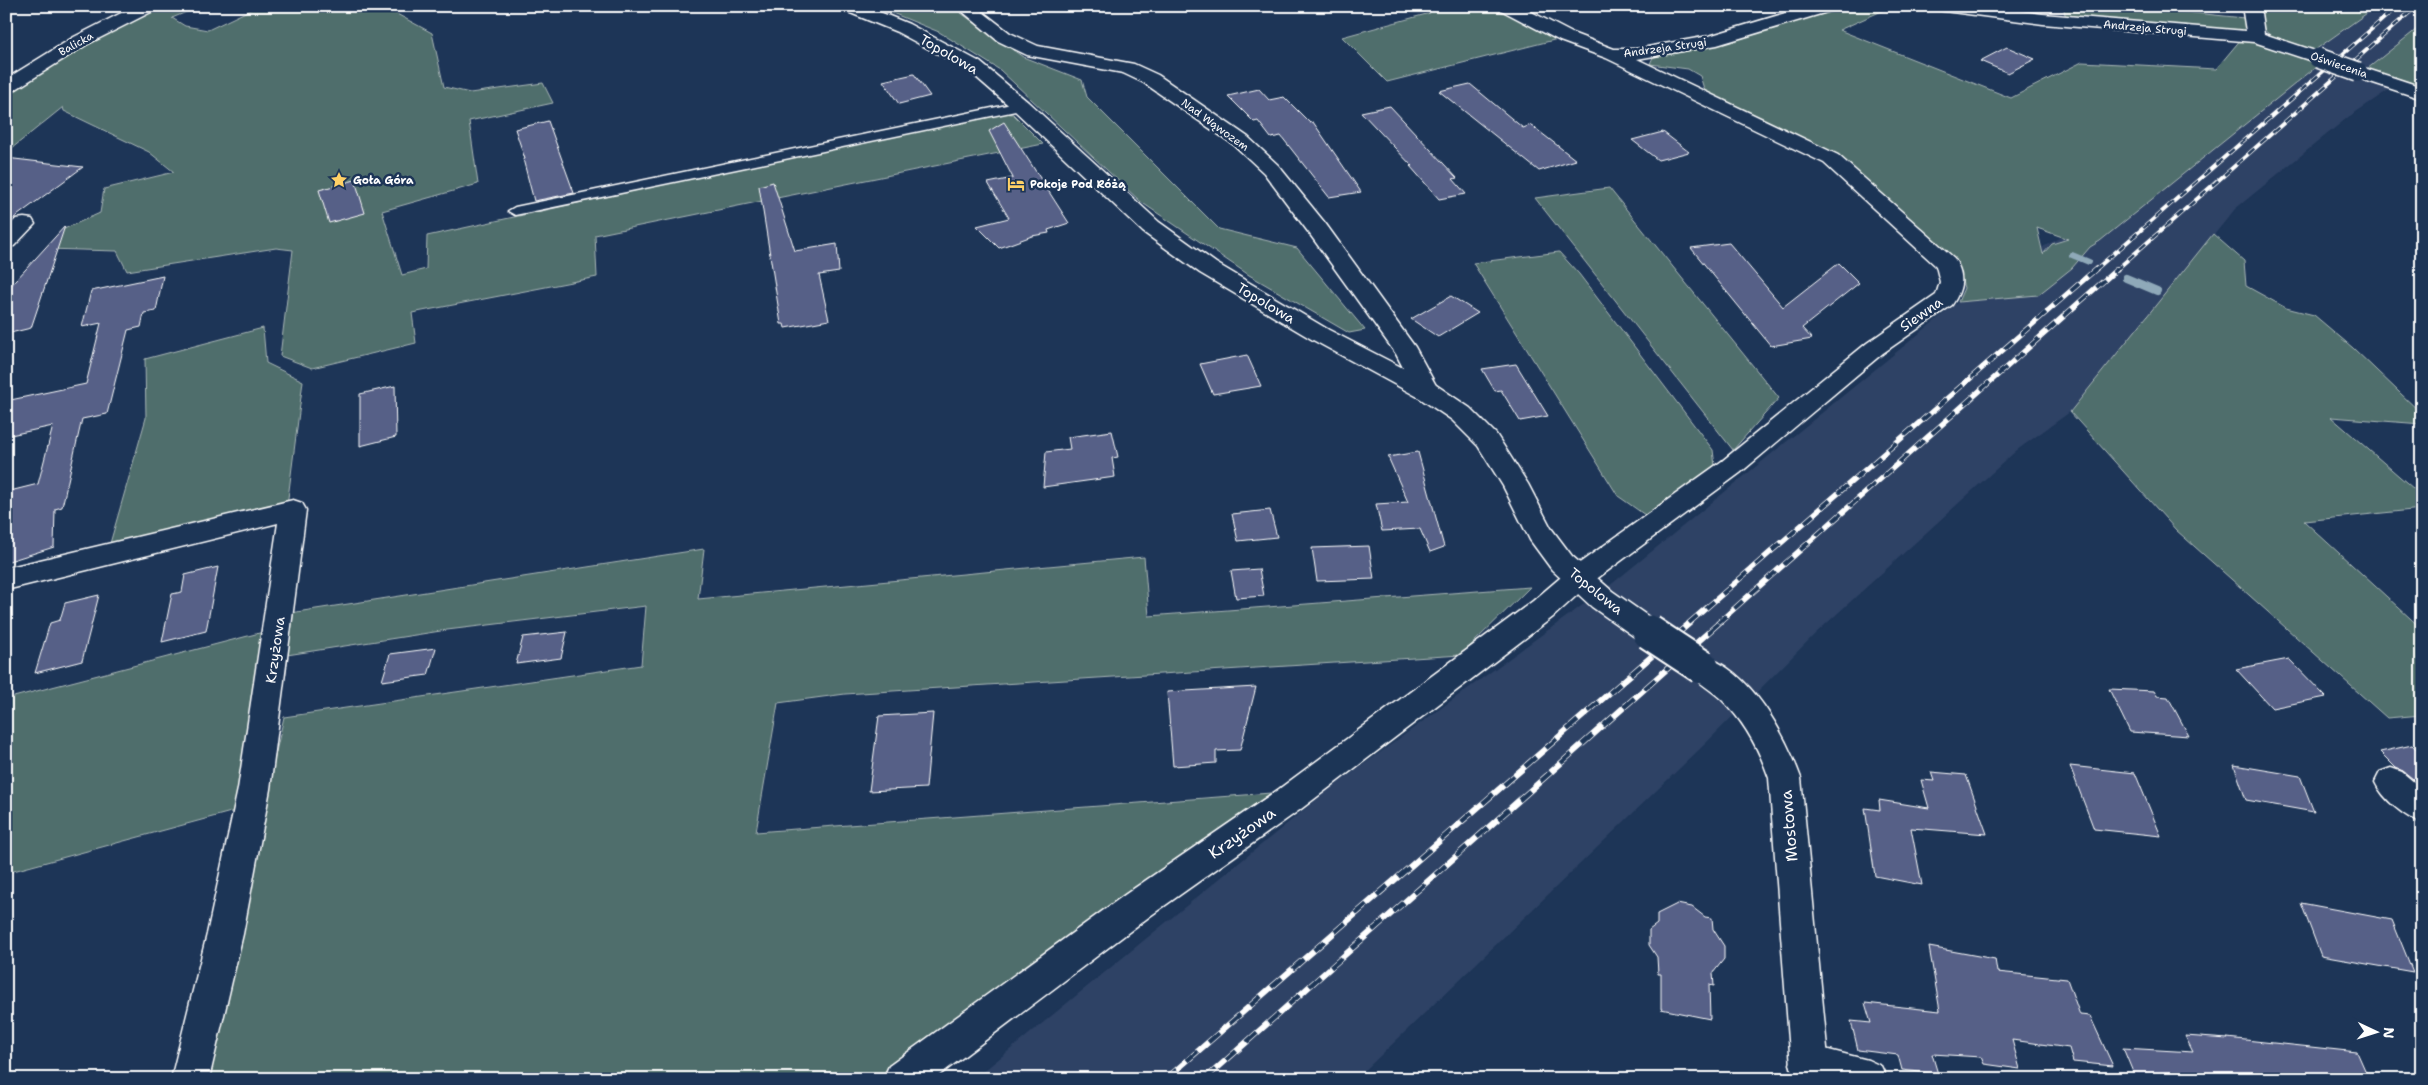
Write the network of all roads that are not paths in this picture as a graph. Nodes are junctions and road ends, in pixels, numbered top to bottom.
1 (148, 6) edge
2 (849, 6) edge
3 (964, 6) edge
4 (1507, 6) edge
5 (1828, 6) edge
6 (1944, 6) edge
7 (2251, 6) edge
8 (2256, 37) junction
9 (1612, 54) junction
10 (6, 86) edge
11 (2422, 93) edge
12 (1021, 106) junction
13 (515, 211) dead end
14 (24, 224) dead end
15 (6, 241) edge
16 (1427, 391) junction
17 (6, 579) edge
18 (1577, 579) junction
19 (1649, 632) joint
20 (2391, 782) dead end
21 (2422, 809) edge
22 (1810, 1071) edge
23 (190, 1079) edge
24 (902, 1079) edge
25 (1868, 1079) edge

1 - 10 street, Balicka
2 - 12 street, Topolowa
3 - 16 street, Nad Wąwozem
4 - 9 street, Andrzeja Strugi
5 - 9 street, Andrzeja Strugi
6 - 8 street, Andrzeja Strugi
7 - 8 street
8 - 11 street, Oświecenia, bridge
9 - 18 street, Siewna
12 - 13 lane
12 - 16 street, Topolowa
14 - 15 street
16 - 18 street, Topolowa
17 - 23 street, Krzyżowa
18 - 19 street, Topolowa
18 - 24 street, Krzyżowa
19 - 22 street, Mostowa, bridge
20 - 21 street
22 - 25 street

